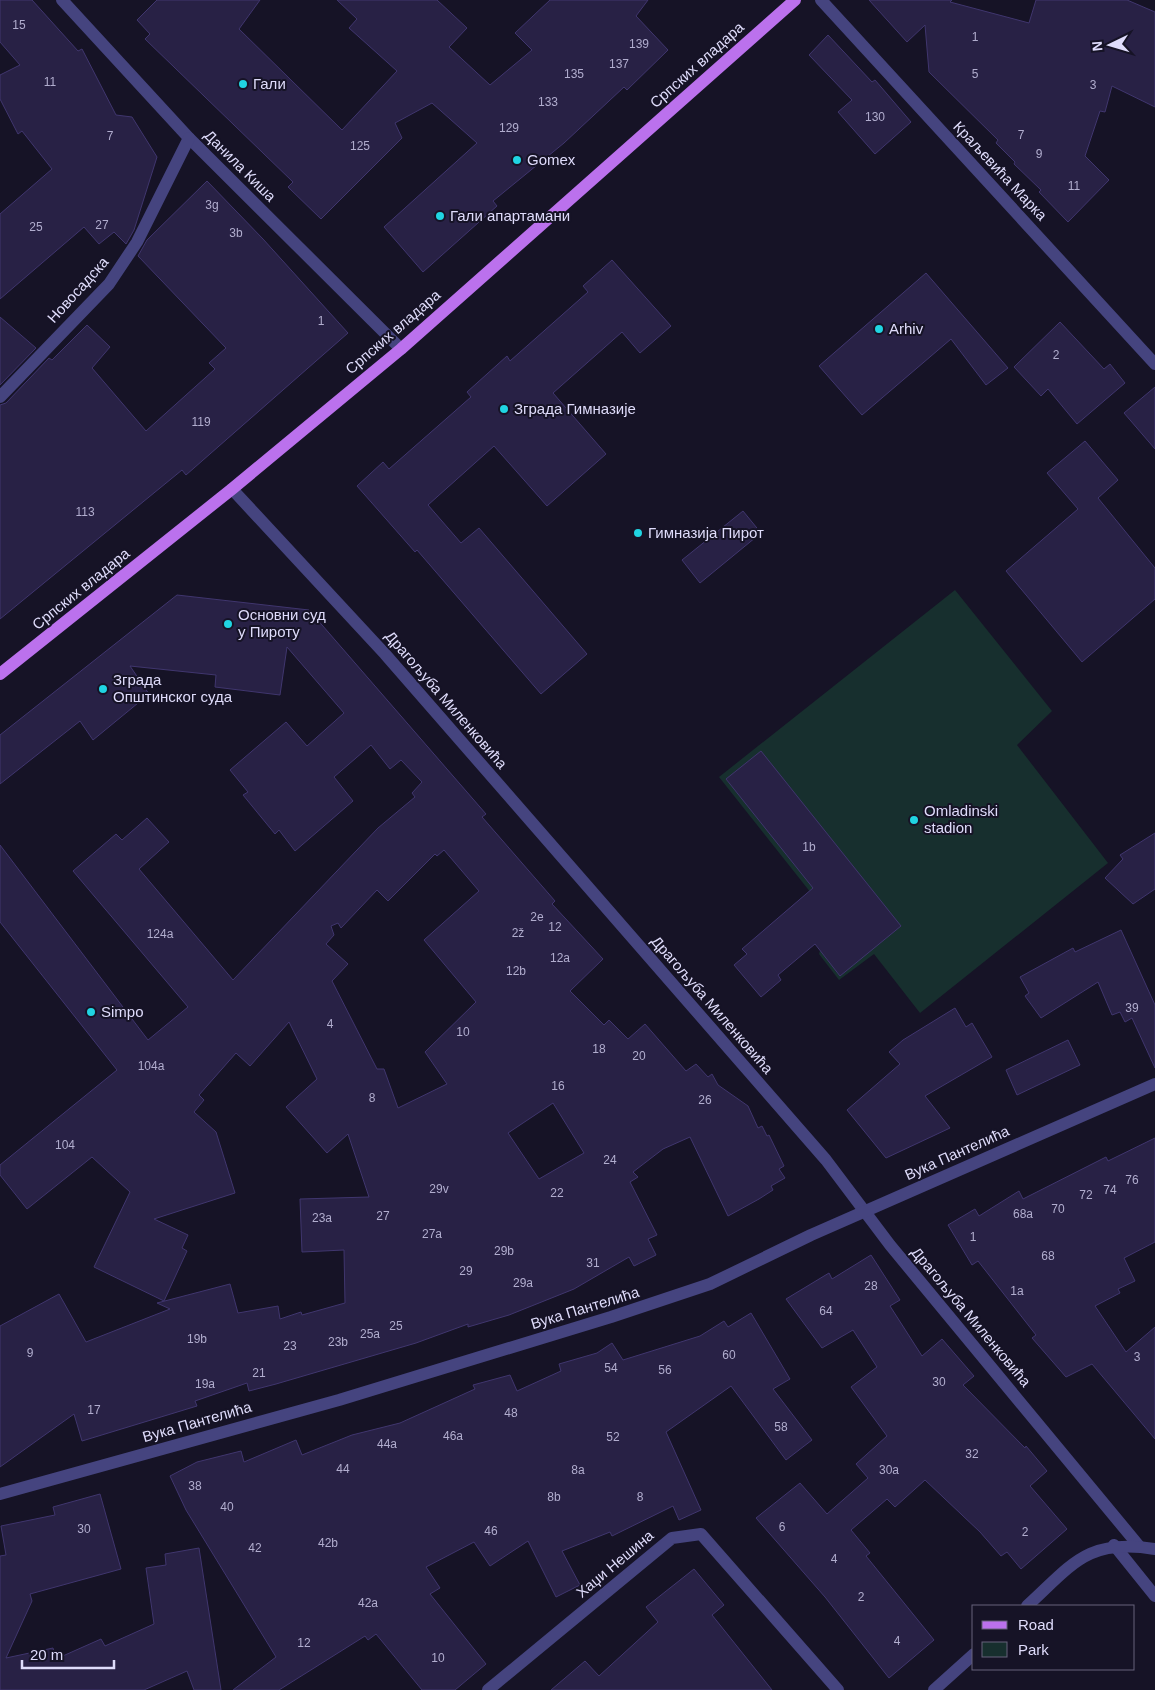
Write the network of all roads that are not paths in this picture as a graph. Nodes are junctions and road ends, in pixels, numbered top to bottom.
1 (795, 0) edge
2 (821, 0) edge
3 (67, 2) edge
4 (189, 138) junction
5 (401, 349) junction
6 (1155, 364) edge
7 (0, 397) edge
8 (232, 489) junction
9 (0, 674) edge
10 (1155, 1084) edge
11 (864, 1211) junction
12 (0, 1494) edge
13 (1114, 1546) junction
14 (1139, 1546) junction
15 (1155, 1549) edge
16 (1155, 1596) edge
17 (1028, 1605) edge
18 (972, 1656) edge
19 (488, 1690) edge
20 (838, 1690) edge
21 (934, 1690) edge

1 - 5 main road, Српских владара
2 - 6 street, Краљевића Марка
3 - 4 street, Данила Киша
4 - 5 street, Данила Киша
4 - 7 street, Новосадска
5 - 8 main road, Српских владара
8 - 9 main road, Српских владара
8 - 11 street, Драгољуба Миленковића
10 - 11 street, Вука Пантелића
11 - 12 street, Вука Пантелића
11 - 14 street, Драгољуба Миленковића
13 - 14 street
13 - 16 street
13 - 17 street
14 - 15 street
18 - 21 street
19 - 20 street, Хаџи Нешина

